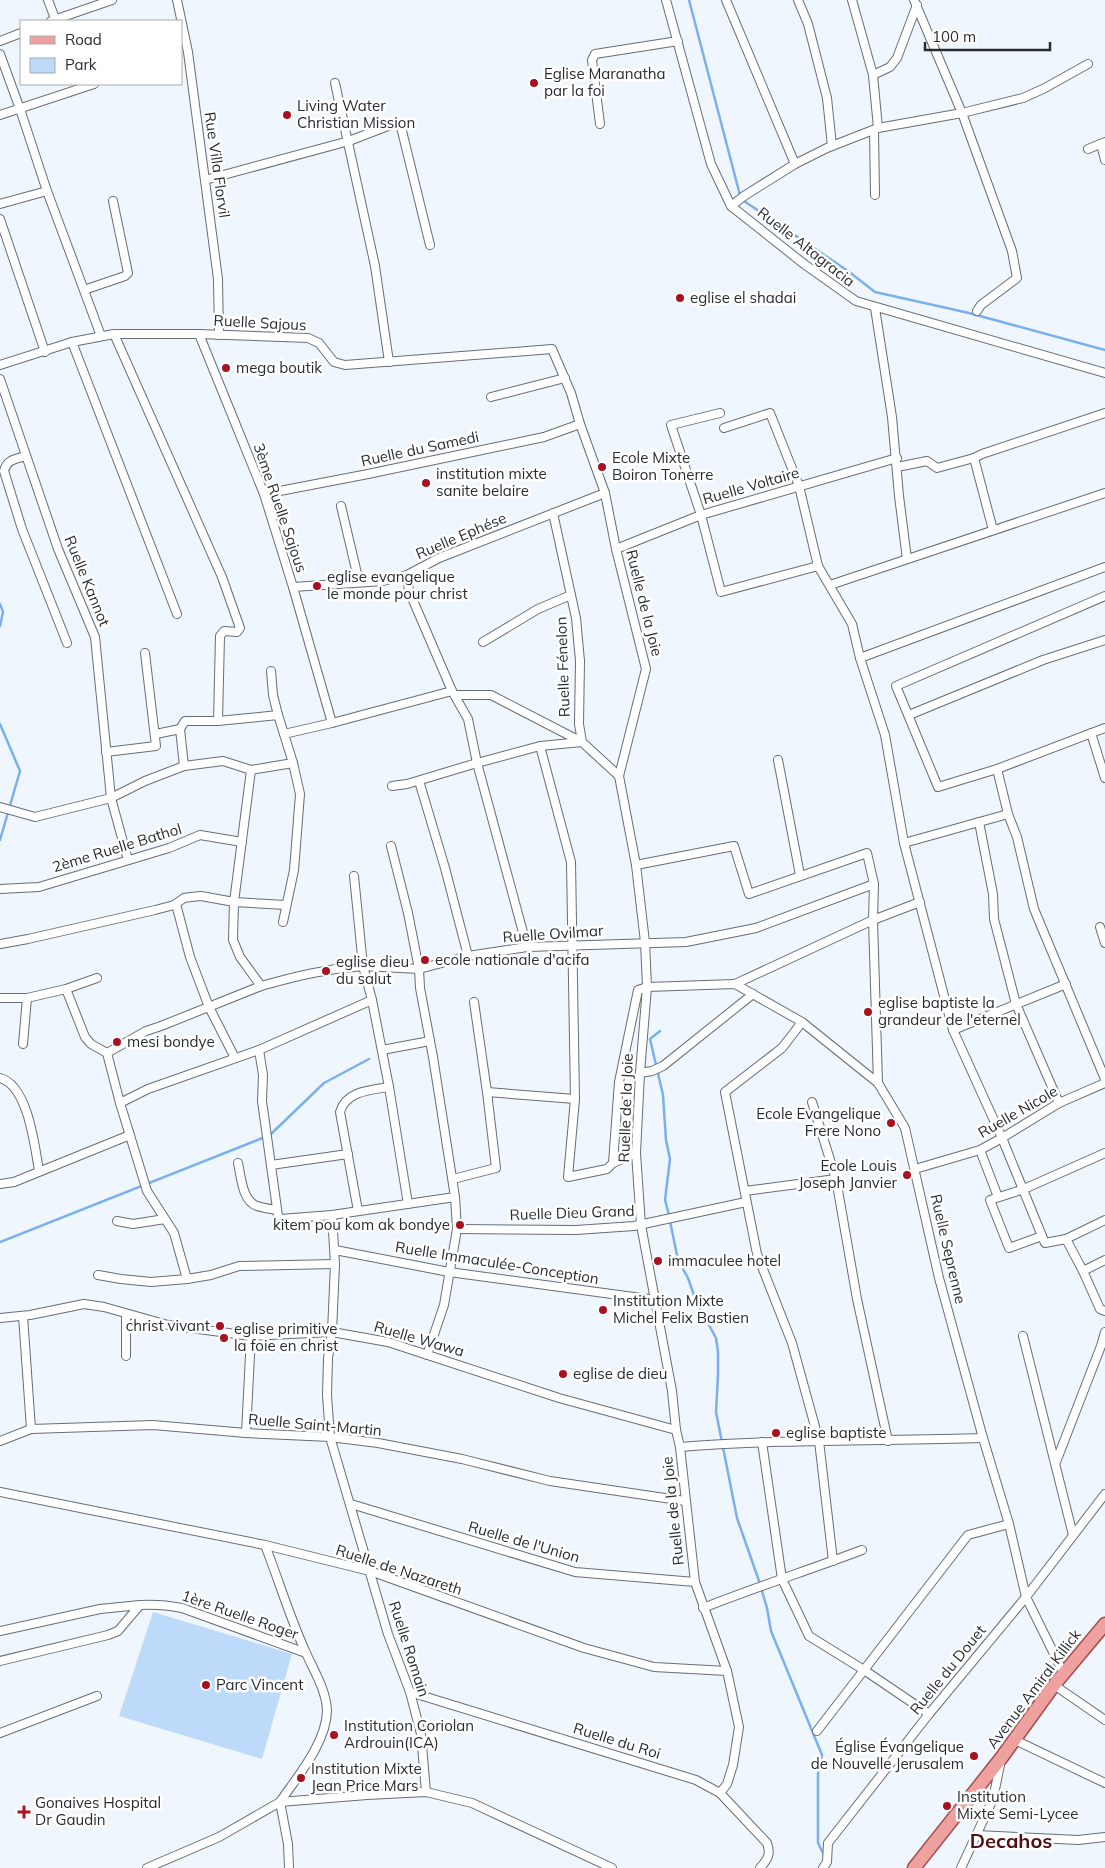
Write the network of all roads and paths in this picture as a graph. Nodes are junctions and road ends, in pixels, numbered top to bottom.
1 (48, 0) edge
2 (112, 0) edge
3 (177, 0) edge
4 (666, 0) edge
5 (726, 0) edge
6 (798, 0) edge
7 (852, 0) edge
8 (915, 3) edge
9 (54, 20) edge
10 (57, 20) edge
11 (180, 20) edge
12 (20, 32) edge
13 (182, 38) edge
14 (0, 41) edge
15 (678, 41) junction
16 (184, 53) edge
17 (0, 54) edge
18 (1088, 64) dead end
19 (872, 75) junction
20 (335, 83) dead end
21 (79, 86) edge
22 (20, 109) junction
23 (962, 113) junction
24 (0, 115) edge
25 (600, 124) dead end
26 (876, 129) junction
27 (349, 141) junction
28 (1103, 143) edge
29 (832, 146) junction
30 (1088, 149) dead end
31 (1105, 160) edge
32 (795, 164) junction
33 (206, 180) junction
34 (47, 191) junction
35 (875, 194) dead end
36 (113, 201) dead end
37 (738, 201) junction
38 (0, 204) edge
39 (0, 219) edge
40 (430, 245) dead end
41 (84, 290) junction
42 (875, 308) junction
43 (977, 311) dead end
44 (114, 334) junction
45 (198, 334) junction
46 (219, 335) junction
47 (101, 336) junction
48 (72, 342) junction
49 (45, 352) junction
50 (389, 362) junction
51 (0, 365) edge
52 (1105, 373) edge
53 (564, 378) junction
54 (0, 379) edge
55 (491, 397) dead end
56 (720, 413) dead end
57 (1105, 413) edge
58 (580, 424) junction
59 (724, 428) dead end
60 (26, 456) junction
61 (897, 458) junction
62 (974, 458) junction
63 (897, 467) junction
64 (800, 486) junction
65 (605, 493) junction
66 (1105, 493) edge
67 (264, 494) junction
68 (341, 506) dead end
69 (553, 513) junction
70 (701, 515) junction
71 (992, 530) junction
72 (616, 550) junction
73 (907, 559) junction
74 (818, 566) junction
75 (1105, 566) edge
76 (407, 575) junction
77 (359, 582) junction
78 (830, 585) junction
79 (293, 587) junction
80 (571, 595) junction
81 (1105, 596) edge
82 (177, 614) dead end
83 (1105, 640) edge
84 (484, 642) dead end
85 (67, 643) dead end
86 (145, 653) dead end
87 (860, 658) junction
88 (272, 671) dead end
89 (454, 693) junction
90 (278, 715) junction
91 (908, 716) junction
92 (218, 720) junction
93 (332, 723) junction
94 (1105, 728) edge
95 (180, 729) junction
96 (1091, 733) junction
97 (156, 734) junction
98 (284, 734) junction
99 (582, 742) junction
100 (540, 746) junction
101 (106, 752) junction
102 (778, 760) dead end
103 (293, 763) junction
104 (477, 763) junction
105 (184, 766) junction
106 (996, 769) junction
107 (251, 770) junction
108 (619, 776) junction
109 (1105, 778) edge
110 (419, 781) junction
111 (392, 786) dead end
112 (111, 798) junction
113 (0, 807) edge
114 (1008, 814) junction
115 (979, 822) junction
116 (242, 842) junction
117 (904, 843) junction
118 (391, 846) dead end
119 (128, 860) junction
120 (636, 865) junction
121 (800, 875) junction
122 (354, 876) dead end
123 (874, 884) junction
124 (0, 889) edge
125 (234, 902) junction
126 (920, 902) junction
127 (176, 904) junction
128 (286, 905) junction
129 (873, 920) junction
130 (283, 922) dead end
131 (1100, 927) dead end
132 (645, 942) junction
133 (1105, 943) edge
134 (0, 944) edge
135 (527, 946) junction
136 (573, 946) junction
137 (468, 956) junction
138 (363, 966) junction
139 (419, 969) junction
140 (97, 978) dead end
141 (735, 984) junction
142 (1066, 984) junction
143 (260, 986) junction
144 (647, 987) junction
145 (66, 989) junction
146 (753, 994) junction
147 (0, 998) edge
148 (27, 998) junction
149 (372, 1000) junction
150 (474, 1002) dead end
151 (1016, 1004) junction
152 (209, 1007) junction
153 (802, 1022) junction
154 (953, 1030) junction
155 (430, 1041) junction
156 (23, 1044) dead end
157 (258, 1050) junction
158 (382, 1050) junction
159 (106, 1053) junction
160 (235, 1058) junction
161 (640, 1074) junction
162 (0, 1078) edge
163 (1105, 1079) edge
164 (878, 1084) junction
165 (1105, 1084) edge
166 (389, 1087) junction
167 (487, 1092) junction
168 (575, 1099) junction
169 (812, 1102) dead end
170 (120, 1103) junction
171 (1060, 1103) junction
172 (130, 1136) junction
173 (1002, 1138) junction
174 (980, 1150) junction
175 (1105, 1153) edge
176 (348, 1154) junction
177 (636, 1154) junction
178 (238, 1163) dead end
179 (613, 1163) junction
180 (271, 1165) junction
181 (915, 1169) junction
182 (39, 1171) junction
183 (453, 1178) junction
184 (836, 1179) junction
185 (0, 1184) edge
186 (1024, 1188) junction
187 (745, 1192) junction
188 (455, 1197) junction
189 (998, 1197) junction
190 (746, 1202) junction
191 (408, 1204) junction
192 (278, 1210) junction
193 (358, 1211) junction
194 (332, 1215) junction
195 (165, 1219) junction
196 (1105, 1220) edge
197 (117, 1222) dead end
198 (641, 1225) junction
199 (457, 1230) junction
200 (1042, 1236) junction
201 (1066, 1239) junction
202 (335, 1250) junction
203 (1105, 1260) edge
204 (335, 1264) junction
205 (1083, 1271) junction
206 (449, 1272) junction
207 (98, 1275) dead end
208 (187, 1279) junction
209 (656, 1300) junction
210 (1105, 1311) edge
211 (126, 1314) junction
212 (23, 1316) junction
213 (0, 1318) edge
214 (332, 1332) junction
215 (1105, 1332) edge
216 (251, 1336) junction
217 (1023, 1336) dead end
218 (427, 1355) junction
219 (126, 1356) dead end
220 (31, 1429) junction
221 (676, 1430) junction
222 (246, 1433) junction
223 (330, 1437) junction
224 (983, 1438) junction
225 (0, 1440) edge
226 (819, 1441) junction
227 (888, 1441) junction
228 (762, 1442) junction
229 (680, 1447) junction
230 (1056, 1462) junction
231 (0, 1492) edge
232 (1105, 1494) edge
233 (685, 1501) junction
234 (351, 1504) junction
235 (1010, 1524) junction
236 (1073, 1535) junction
237 (265, 1545) junction
238 (862, 1550) dead end
239 (833, 1561) junction
240 (370, 1571) junction
241 (782, 1580) junction
242 (695, 1582) junction
243 (1026, 1597) junction
244 (140, 1605) junction
245 (703, 1608) junction
246 (1105, 1624) edge
247 (0, 1631) edge
248 (306, 1653) junction
249 (0, 1660) edge
250 (864, 1670) junction
251 (727, 1671) junction
252 (1064, 1674) junction
253 (1054, 1686) junction
254 (410, 1692) junction
255 (97, 1696) dead end
256 (929, 1714) junction
257 (1105, 1720) edge
258 (817, 1731) dead end
259 (0, 1733) edge
260 (1015, 1740) junction
261 (1002, 1758) junction
262 (1105, 1783) edge
263 (426, 1792) junction
264 (720, 1792) junction
265 (280, 1802) junction
266 (977, 1835) junction
267 (1105, 1838) edge
268 (963, 1867) edge
269 (147, 1868) edge
270 (290, 1868) edge
271 (612, 1868) edge
272 (760, 1868) edge
273 (823, 1868) edge
274 (914, 1868) edge

1 - 9 street
2 - 10 street
3 - 11 street, Rue Villa Florvil
4 - 15 street, Ruelle Altagracia
5 - 32 street
6 - 29 street
7 - 19 street
8 - 19 street
8 - 23 street
12 - 14 street
13 - 16 street, Rue Villa Florvil
15 - 25 street
15 - 37 street, Ruelle Altagracia
16 - 33 street, Rue Villa Florvil
17 - 22 street
18 - 23 street
19 - 26 street
20 - 27 street
21 - 22 street
22 - 24 street
22 - 34 street
23 - 26 street
23 - 43 street
26 - 29 street
26 - 35 street
27 - 33 street
27 - 40 street
27 - 50 street
28 - 30 street
28 - 31 street
29 - 32 street
32 - 37 street
33 - 46 street, Rue Villa Florvil
34 - 38 street
34 - 41 street
36 - 41 street
37 - 42 street, Ruelle Altagracia
39 - 49 street
41 - 47 street
42 - 52 street, Ruelle Altagracia
42 - 61 street
44 - 45 street, Ruelle Sajous
44 - 47 street, Ruelle Sajous
44 - 92 street
45 - 46 street, Ruelle Sajous
45 - 67 street, 3ème Ruelle Sajous
46 - 50 street, Ruelle Sajous
47 - 48 street, Ruelle Sajous
48 - 49 street, Ruelle Sajous
48 - 82 street
49 - 51 street, Ruelle Sajous
50 - 53 street, Ruelle Sajous
53 - 55 street
53 - 58 street, Ruelle Sajous
54 - 60 street, Ruelle Kannot
56 - 70 street
57 - 62 street
58 - 65 street, Ruelle de la Joie
58 - 67 street, Ruelle du Samedi
59 - 64 street
60 - 85 street
60 - 101 street, Ruelle Kannot
61 - 63 street
61 - 64 street, Ruelle Voltaire
62 - 63 street
62 - 71 street
63 - 73 street
64 - 70 street, Ruelle Voltaire
64 - 74 street
65 - 69 street, Ruelle Ephése
65 - 72 street, Ruelle de la Joie
66 - 71 street
67 - 79 street, 3ème Ruelle Sajous
68 - 77 street
69 - 76 street, Ruelle Ephése
69 - 80 street, Ruelle Fénelon
70 - 72 street, Ruelle Voltaire
70 - 74 street
71 - 73 street
72 - 108 street, Ruelle de la Joie
73 - 78 street
74 - 78 street
75 - 87 street
76 - 77 street, Ruelle Ephése
76 - 89 street
77 - 79 street, Ruelle Ephése
78 - 87 street
79 - 93 street, 3ème Ruelle Sajous
80 - 84 street
80 - 99 street, Ruelle Fénelon
81 - 91 street
83 - 91 street
86 - 97 street
87 - 117 street
88 - 90 street
89 - 93 street
89 - 99 street
89 - 104 street
90 - 92 street
90 - 98 street
91 - 106 street
92 - 95 street
93 - 98 street
94 - 96 street
95 - 97 street
95 - 105 street
96 - 106 street
96 - 109 street
97 - 101 street
98 - 103 street
99 - 100 street
99 - 108 street
100 - 104 street
100 - 136 street
101 - 112 street, Ruelle Kannot
102 - 121 street
103 - 107 street
103 - 128 street
104 - 110 street
104 - 135 street
105 - 107 street
105 - 112 street
106 - 114 street
107 - 116 street
108 - 120 street, Ruelle de la Joie
110 - 111 street
110 - 137 street
112 - 113 street
112 - 119 street, Ruelle Kannot
114 - 115 street
114 - 142 street
115 - 117 street
115 - 151 street
116 - 119 street, 2ème Ruelle Bathol
116 - 125 street
117 - 126 street
118 - 139 street
119 - 124 street, 2ème Ruelle Bathol
120 - 121 street
120 - 132 street, Ruelle de la Joie
121 - 123 street
122 - 138 street
123 - 129 street
123 - 132 street, Ruelle Ovilmar
125 - 127 street
125 - 128 street
125 - 143 street
126 - 129 street
126 - 154 street
127 - 134 street
127 - 152 street
128 - 130 street
129 - 141 street
129 - 164 street
131 - 133 street
132 - 136 street, Ruelle Ovilmar
132 - 144 street, Ruelle de la Joie
135 - 136 street, Ruelle Ovilmar
135 - 137 street, Ruelle Ovilmar
136 - 168 street
137 - 139 street, Ruelle Ovilmar
138 - 139 street, Ruelle Ovilmar
138 - 143 street, Ruelle Ovilmar
138 - 149 street
139 - 155 street
140 - 145 street
141 - 144 street
141 - 146 street, Ruelle Seprenne
142 - 151 street
142 - 163 street
143 - 152 street, Ruelle Ovilmar
144 - 161 street, Ruelle de la Joie
144 - 179 street
145 - 148 street
145 - 159 street
146 - 153 street, Ruelle Seprenne
146 - 161 street
147 - 148 street
148 - 156 street
149 - 157 street
149 - 158 street
150 - 167 street
151 - 154 street
151 - 171 street
152 - 159 street, Ruelle Ovilmar
152 - 160 street
153 - 164 street, Ruelle Seprenne
153 - 187 street
154 - 173 street
155 - 158 street
155 - 183 street
157 - 160 street
157 - 180 street
158 - 166 street
159 - 170 street
160 - 170 street
161 - 177 street, Ruelle de la Joie
162 - 182 street
164 - 181 street, Ruelle Seprenne
165 - 171 street, Ruelle Nicole
166 - 176 street
166 - 191 street
167 - 168 street
167 - 183 street
168 - 179 street
169 - 184 street
170 - 172 street
171 - 173 street, Ruelle Nicole
172 - 182 street
172 - 195 street
173 - 174 street, Ruelle Nicole
173 - 186 street
174 - 181 street, Ruelle Nicole
174 - 189 street
175 - 186 street
176 - 180 street
176 - 193 street
177 - 179 street
177 - 198 street, Ruelle de la Joie
178 - 192 street
180 - 192 street
181 - 224 street, Ruelle Seprenne
182 - 185 street
183 - 188 street
184 - 187 street
184 - 227 street
186 - 189 street
186 - 200 street
187 - 190 street
188 - 191 street
188 - 199 street
189 - 200 street
190 - 198 street, Ruelle Dieu Grand
190 - 226 street
191 - 193 street
192 - 194 street
193 - 194 street
194 - 202 street, Ruelle Romain
195 - 197 street
195 - 208 street
196 - 201 street
198 - 199 street, Ruelle Dieu Grand
198 - 209 street, Ruelle de la Joie
199 - 206 street
200 - 201 street
201 - 205 street
202 - 204 street, Ruelle Romain
202 - 206 street, Ruelle Immaculée-Conception
203 - 205 street
204 - 208 street
204 - 214 street, Ruelle Romain
205 - 210 street
206 - 209 street, Ruelle Immaculée-Conception
206 - 218 street
207 - 208 street
209 - 221 street, Ruelle de la Joie
211 - 212 street, Ruelle Wawa
211 - 216 street, Ruelle Wawa
211 - 219 street
212 - 213 street, Ruelle Wawa
212 - 220 street
214 - 216 street, Ruelle Wawa
214 - 218 street, Ruelle Wawa
214 - 223 street, Ruelle Romain
215 - 230 street
216 - 222 street
217 - 230 street
218 - 221 street, Ruelle Wawa
220 - 222 street, Ruelle Saint-Martin
220 - 225 street, Ruelle Saint-Martin
221 - 229 street, Ruelle de la Joie
222 - 223 street, Ruelle Saint-Martin
223 - 233 street, Ruelle Saint-Martin
223 - 234 street, Ruelle Romain
224 - 227 street
224 - 235 street, Ruelle Seprenne
226 - 227 street
226 - 228 street
226 - 239 street
228 - 229 street
228 - 241 street
229 - 233 street, Ruelle de la Joie
230 - 236 street
231 - 237 street, Ruelle de Nazareth
232 - 236 street, Ruelle du Douet
233 - 242 street, Ruelle de la Joie
234 - 240 street, Ruelle Romain
234 - 242 street, Ruelle de l'Union
235 - 243 street, Ruelle Seprenne
235 - 250 street
236 - 243 street, Ruelle du Douet
237 - 240 street, Ruelle de Nazareth
237 - 248 street
238 - 239 street
239 - 241 street
240 - 251 street, Ruelle de Nazareth
240 - 254 street, Ruelle Romain
241 - 245 street
241 - 250 street
242 - 245 street, Ruelle de la Joie
243 - 252 street, Ruelle Seprenne
243 - 256 street, Ruelle du Douet
244 - 247 street, 1ère Ruelle Roger
244 - 248 street, 1ère Ruelle Roger
244 - 249 street
245 - 251 street, Ruelle de la Joie
246 - 252 main road, Avenue Amiral Killick
248 - 265 street
250 - 256 street
250 - 258 street
251 - 264 street, Ruelle de la Joie
252 - 253 main road, Avenue Amiral Killick
253 - 257 street
253 - 260 main road, Avenue Amiral Killick
254 - 263 street, Ruelle Romain
254 - 264 street, Ruelle du Roi
255 - 259 street
256 - 273 street, Ruelle du Douet
260 - 261 main road, Avenue Amiral Killick
260 - 262 street
261 - 266 street
261 - 274 main road, Avenue Amiral Killick
263 - 265 street
263 - 271 street
264 - 272 street, Ruelle du Roi
265 - 269 street
265 - 270 street
266 - 267 street
266 - 268 street

